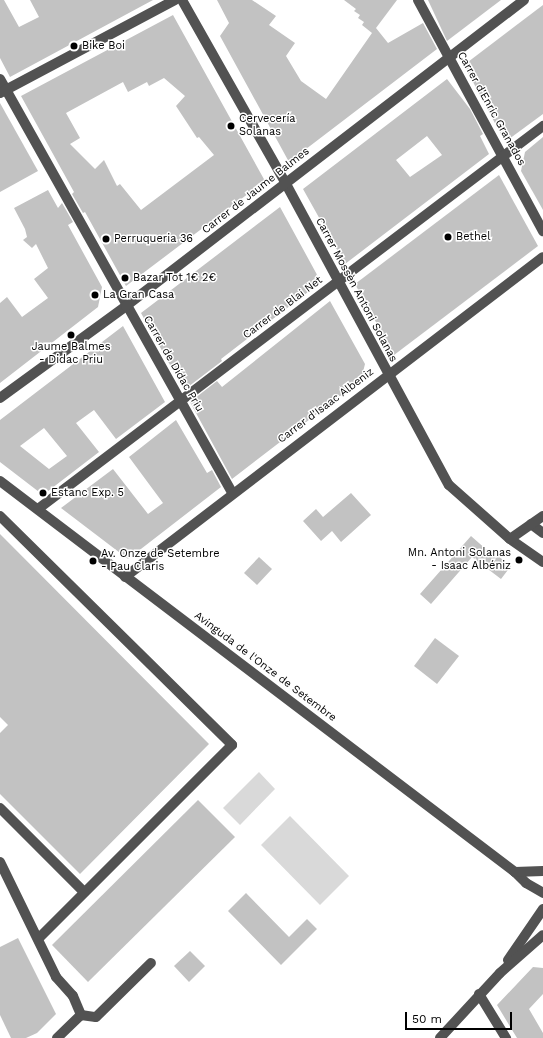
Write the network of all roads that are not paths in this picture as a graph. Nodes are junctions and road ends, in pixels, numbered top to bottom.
1 (175, 0) edge
2 (182, 0) edge
3 (418, 0) edge
4 (524, 0) edge
5 (449, 57) junction
6 (0, 79) edge
7 (3, 92) edge
8 (543, 126) edge
9 (504, 155) junction
10 (286, 184) junction
11 (543, 231) edge
12 (543, 257) edge
13 (338, 281) junction
14 (126, 306) junction
15 (388, 374) junction
16 (0, 398) edge
17 (180, 401) junction
18 (0, 481) edge
19 (232, 493) junction
20 (38, 509) junction
21 (0, 516) edge
22 (543, 516) edge
23 (531, 524) junction
24 (543, 533) edge
25 (510, 539) junction
26 (543, 562) edge
27 (125, 577) junction
28 (0, 808) edge
29 (0, 862) edge
30 (543, 871) edge
31 (515, 872) junction
32 (84, 892) junction
33 (543, 893) edge
34 (543, 909) edge
35 (543, 935) edge
36 (38, 939) junction
37 (151, 963) dead end
38 (500, 972) junction
39 (479, 994) junction
40 (81, 1015) junction
41 (57, 1038) edge
42 (440, 1038) edge
43 (506, 1038) edge

1 - 7 street
2 - 10 street, Carrer Mossèn Antoni Solanas
3 - 5 street, Carrer d'Enric Granados
4 - 5 street, Carrer de Jaume Balmes
5 - 9 street, Carrer d'Enric Granados
5 - 10 street, Carrer de Jaume Balmes
6 - 7 street, Carrer de Dídac Priu
7 - 14 street, Carrer de Dídac Priu
8 - 9 street, Carrer de Blai Net
9 - 11 street, Carrer d'Enric Granados
9 - 13 street, Carrer de Blai Net
10 - 13 street, Carrer Mossèn Antoni Solanas
10 - 14 street, Carrer de Jaume Balmes
12 - 15 street, Carrer d'Isaac Albeniz
13 - 15 street, Carrer Mossèn Antoni Solanas
13 - 17 street, Carrer de Blai Net
14 - 16 street, Carrer de Jaume Balmes
14 - 17 street, Carrer de Dídac Priu
15 - 19 street, Carrer d'Isaac Albeniz
15 - 25 street, Carrer Mossèn Antoni Solanas
17 - 19 street, Carrer de Dídac Priu
17 - 20 street, Carrer de Blai Net
18 - 20 street, Avinguda de l'Onze de Setembre
19 - 27 street, Carrer d'Isaac Albeniz
20 - 27 street, Avinguda de l'Onze de Setembre
21 - 32 street
22 - 23 street
23 - 24 street
23 - 25 street
25 - 26 street, Carrer Mossèn Antoni Solanas
27 - 31 street, Avinguda de l'Onze de Setembre
28 - 32 street
29 - 36 street
30 - 31 street
31 - 33 street, Avinguda de l'Onze de Setembre
32 - 36 street
34 - 38 street
35 - 38 street
36 - 40 street
37 - 40 street
38 - 39 street
39 - 42 street
39 - 43 street
40 - 41 street

